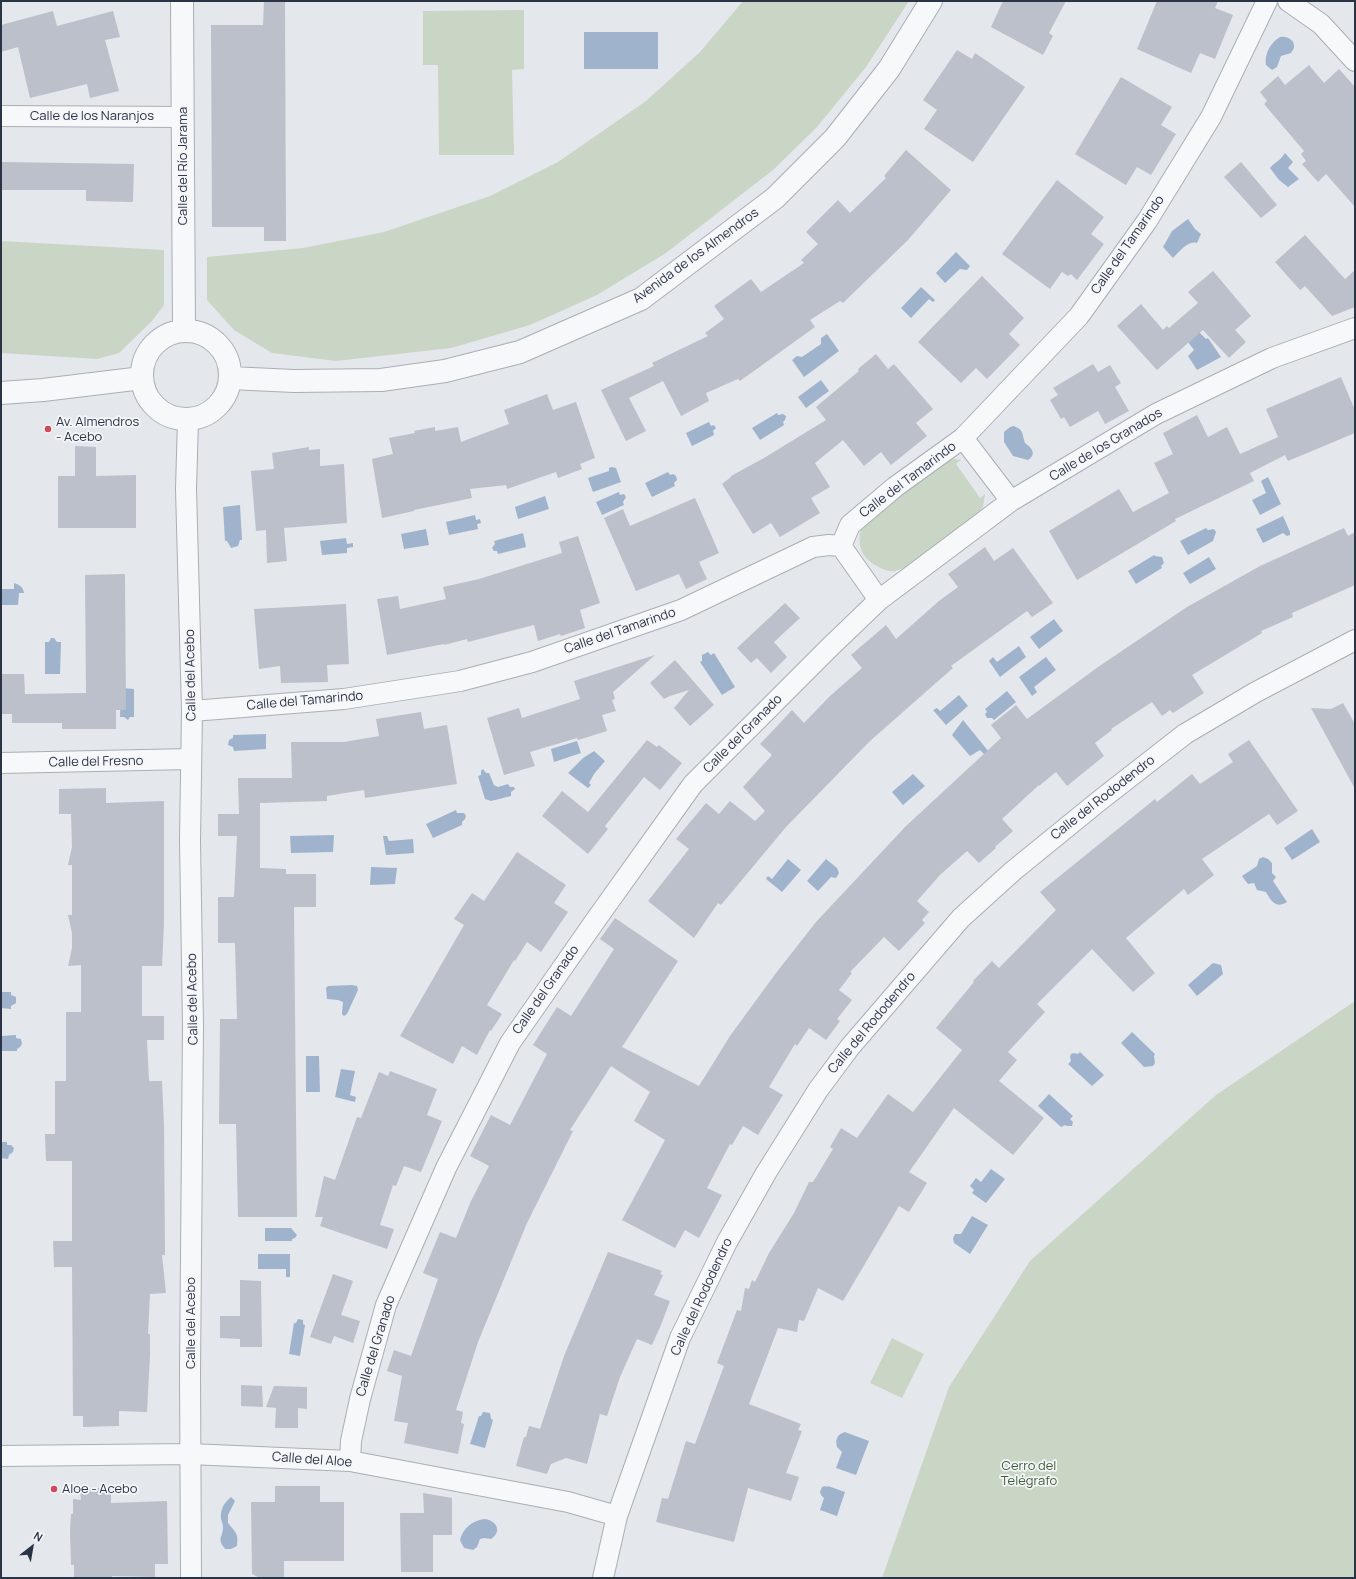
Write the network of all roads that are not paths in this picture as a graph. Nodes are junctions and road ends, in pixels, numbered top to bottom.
1 (182, 1) edge
2 (931, 1) edge
3 (1268, 1) edge
4 (1288, 1) edge
5 (1355, 61) edge
6 (1, 116) edge
7 (183, 116) junction
8 (1355, 328) edge
9 (184, 331) junction
10 (142, 378) junction
11 (230, 378) junction
12 (1, 393) edge
13 (188, 419) junction
14 (963, 438) junction
15 (1011, 501) junction
16 (841, 546) junction
17 (878, 600) junction
18 (1355, 640) edge
19 (192, 711) junction
20 (191, 759) junction
21 (1, 763) edge
22 (190, 1454) junction
23 (1, 1456) edge
24 (350, 1461) junction
25 (617, 1516) junction
26 (190, 1578) edge
27 (603, 1578) edge

1 - 7 street, Calle del Río Jarama
2 - 11 street, Avenida de los Almendros
3 - 14 street, Calle del Tamarindo
4 - 5 street
6 - 7 street, Calle de los Naranjos
7 - 9 street, Calle del Río Jarama
8 - 15 street, Calle de los Granados
9 - 10 street
9 - 11 street
10 - 12 street
10 - 13 street
11 - 13 street
13 - 19 street, Calle del Acebo
14 - 15 street
14 - 16 street, Calle del Tamarindo
15 - 17 street, Calle de los Granados
16 - 17 street
16 - 19 street, Calle del Tamarindo
17 - 24 street, Calle del Granado
18 - 25 street, Calle del Rododendro
19 - 20 street, Calle del Acebo
20 - 21 street, Calle del Fresno
20 - 22 street, Calle del Acebo
22 - 23 street, Calle del Aloe
22 - 24 street, Calle del Aloe
22 - 26 street, Calle del Acebo
24 - 25 street, Calle del Aloe
25 - 27 street, Calle del Rododendro

